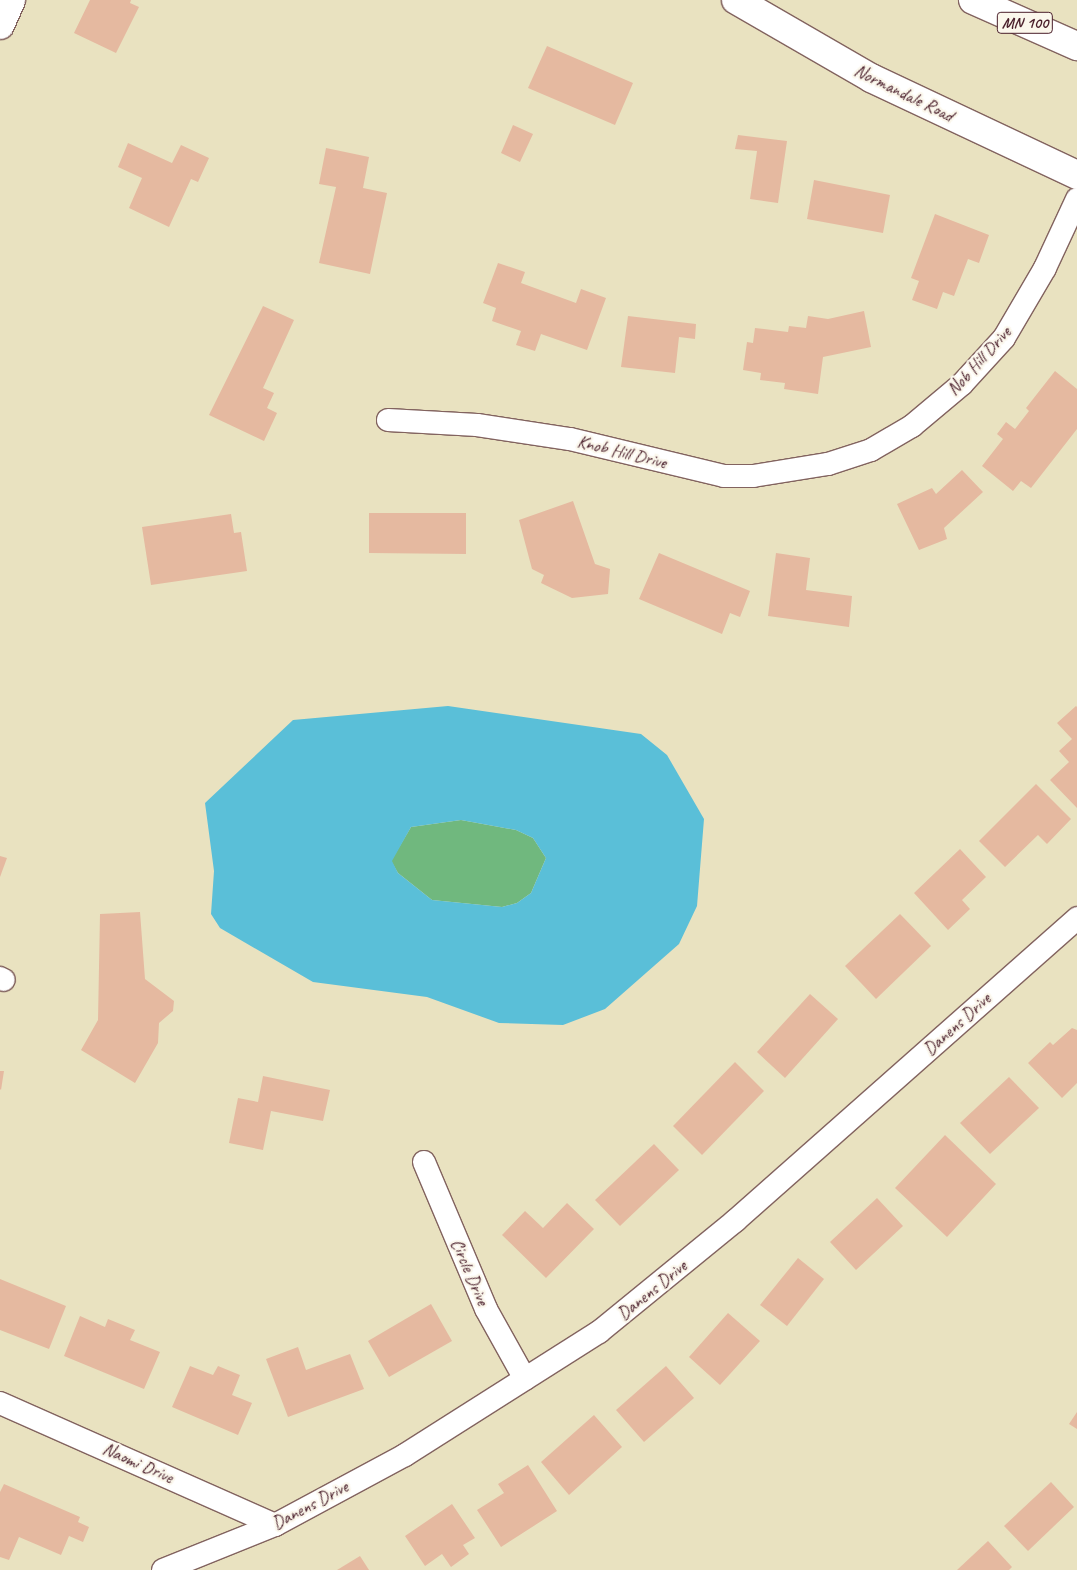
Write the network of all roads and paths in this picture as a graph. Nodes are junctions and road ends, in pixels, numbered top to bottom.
1 (11, 0) edge
2 (736, 0) edge
3 (973, 0) edge
4 (0, 25) edge
5 (1077, 46) edge
6 (1077, 175) edge
7 (1077, 199) edge
8 (388, 420) dead end
9 (853, 456) joint
10 (1077, 918) edge
11 (424, 1162) dead end
12 (525, 1379) junction
13 (0, 1403) edge
14 (275, 1525) junction
15 (164, 1570) edge

1 - 4 main road
2 - 6 main road, Normandale Road
3 - 5 main road, MN 100
7 - 9 street, Nob Hill Drive
8 - 9 street, Knob Hill Drive
10 - 12 street, Danens Drive
11 - 12 street, Circle Drive
12 - 14 street, Danens Drive
13 - 14 street, Naomi Drive
14 - 15 street, Danens Drive

